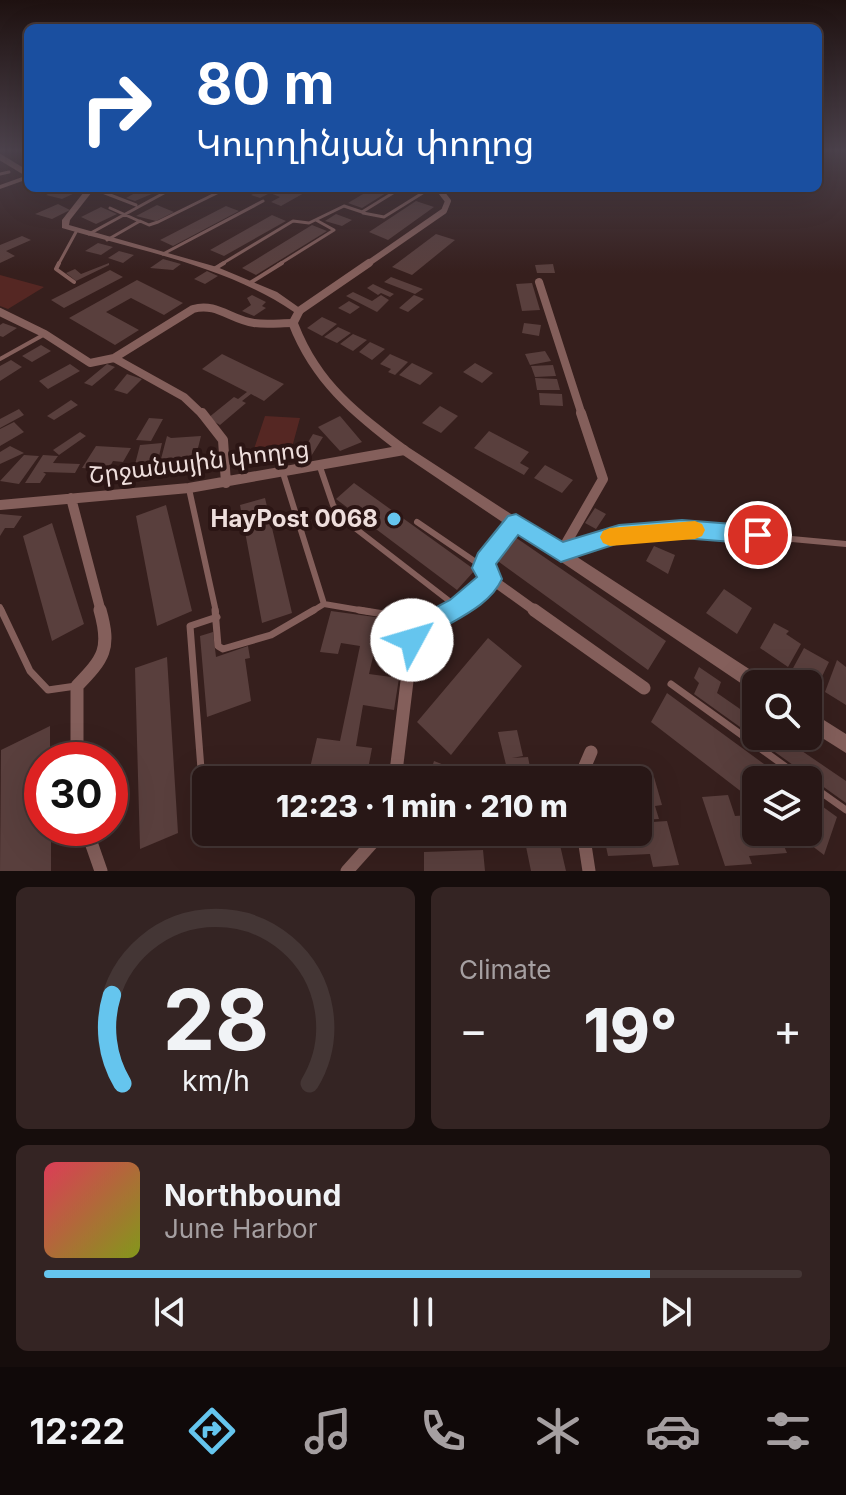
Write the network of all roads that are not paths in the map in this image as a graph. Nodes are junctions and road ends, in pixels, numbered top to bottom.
1 (89, 192) edge
2 (165, 192) edge
3 (219, 192) edge
4 (394, 192) edge
5 (422, 192) edge
6 (441, 192) edge
7 (105, 193) edge
8 (263, 201) dead end
9 (137, 205) junction
10 (110, 208) dead end
11 (362, 212) junction
12 (122, 214) junction
13 (316, 220) junction
14 (140, 221) junction
15 (76, 232) junction
16 (88, 234) junction
17 (107, 240) junction
18 (163, 254) junction
19 (214, 269) junction
20 (74, 282) dead end
21 (539, 282) dead end
22 (250, 283) junction
23 (0, 312) edge
24 (296, 317) junction
25 (45, 334) junction
26 (114, 358) junction
27 (0, 359) edge
28 (404, 450) junction
29 (320, 467) junction
30 (283, 473) junction
31 (226, 483) junction
32 (189, 488) junction
33 (71, 498) junction
34 (2, 503) edge
35 (417, 522) dead end
36 (516, 522) junction
37 (846, 544) edge
38 (561, 552) junction
39 (487, 573) junction
40 (324, 604) junction
41 (0, 607) edge
42 (458, 608) junction
43 (217, 617) junction
44 (430, 621) junction
45 (742, 674) edge
46 (671, 684) dead end
47 (77, 686) junction
48 (644, 688) dead end
49 (822, 728) edge
50 (77, 742) edge
51 (846, 744) edge
52 (591, 752) dead end
53 (201, 766) edge
54 (397, 766) edge
55 (585, 766) edge
56 (785, 766) edge
57 (822, 793) edge
58 (846, 810) edge
59 (92, 846) edge
60 (369, 846) edge
61 (585, 846) edge
62 (101, 871) edge
63 (347, 871) edge
64 (589, 871) edge

1 - 15 street
2 - 9 lane
3 - 14 lane
4 - 11 lane
5 - 11 lane
6 - 24 street
7 - 9 lane
8 - 18 lane
9 - 12 lane
10 - 12 lane
11 - 13 lane
12 - 14 lane
12 - 16 lane
13 - 19 lane
13 - 22 lane
14 - 17 lane
15 - 16 street
15 - 20 lane
16 - 17 street
17 - 18 street
18 - 19 street
19 - 22 street
21 - 38 street
22 - 24 street
23 - 25 street
24 - 26 street
24 - 28 street
25 - 26 street
25 - 27 lane
26 - 31 street
28 - 29 street, Շրջանային փողոց
28 - 36 street
29 - 30 street, Շրջանային փողոց
29 - 42 lane
30 - 31 street, Շրջանային փողոց
30 - 40 lane
31 - 32 street, Շրջանային փողոց
32 - 33 street, Շրջանային փողոց
32 - 43 lane
33 - 34 street, Շրջանային փողոց
33 - 47 street
35 - 39 lane
36 - 38 street
36 - 39 street
37 - 38 lane
38 - 45 street
39 - 42 street
39 - 48 street
40 - 43 lane
40 - 44 lane
41 - 47 lane
42 - 44 street
43 - 53 lane
44 - 54 street
46 - 56 lane
47 - 50 street
49 - 51 street
52 - 55 street
57 - 58 lane
59 - 62 street
60 - 63 street
61 - 64 street

